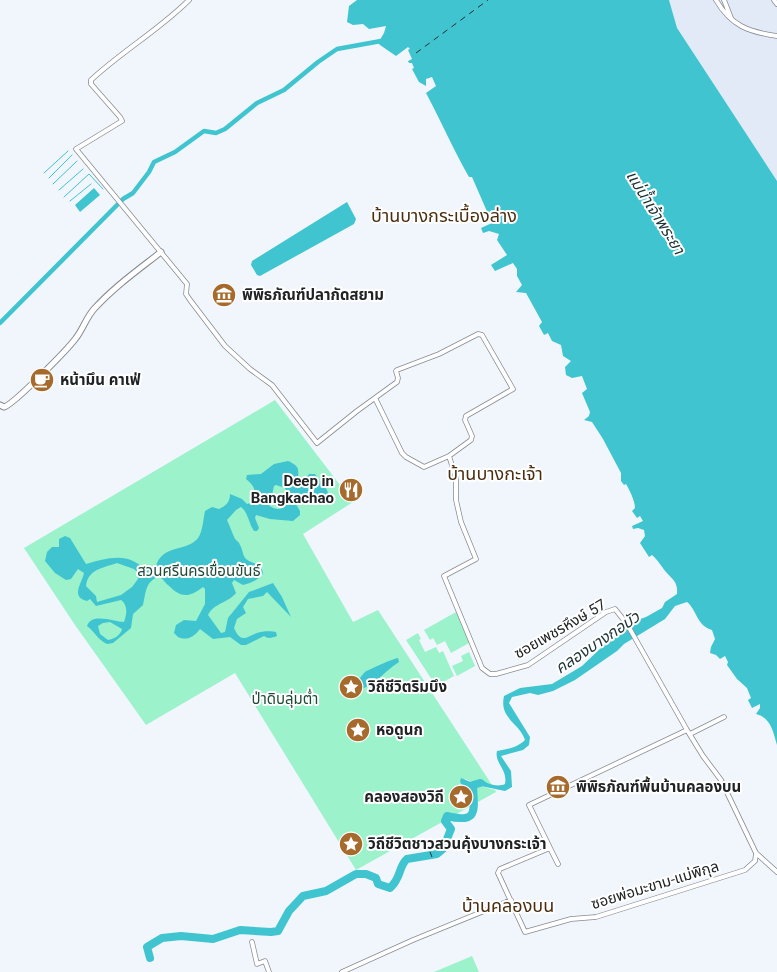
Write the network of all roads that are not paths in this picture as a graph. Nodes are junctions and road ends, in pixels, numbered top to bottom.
1 (189, 0) edge
2 (716, 0) edge
3 (724, 0) edge
4 (774, 0) edge
5 (777, 4) edge
6 (732, 20) junction
7 (777, 36) edge
8 (162, 252) junction
9 (375, 398) junction
10 (0, 405) edge
11 (449, 456) junction
12 (724, 717) dead end
13 (687, 730) junction
14 (690, 734) junction
15 (550, 848) junction
16 (756, 853) junction
17 (558, 864) dead end
18 (777, 872) edge
19 (511, 900) junction
20 (252, 942) dead end
21 (269, 972) edge
22 (342, 972) edge

1 - 8 street
2 - 6 street
3 - 6 street
4 - 5 street
6 - 7 street
8 - 9 street
8 - 10 street
9 - 11 street
9 - 11 street
11 - 13 street, ซอยเพชรหึงษ์ 57
12 - 14 street
13 - 14 street, ซอยเพชรหึงษ์ 57
13 - 15 street
14 - 16 street, ซอยเพชรหึงษ์ 57
15 - 17 street
15 - 19 street
16 - 18 street, ซอยเพชรหึงษ์ 57
16 - 19 street, ซอยพ่อมะขาม-แม่พิกุล
19 - 22 street
20 - 21 street

